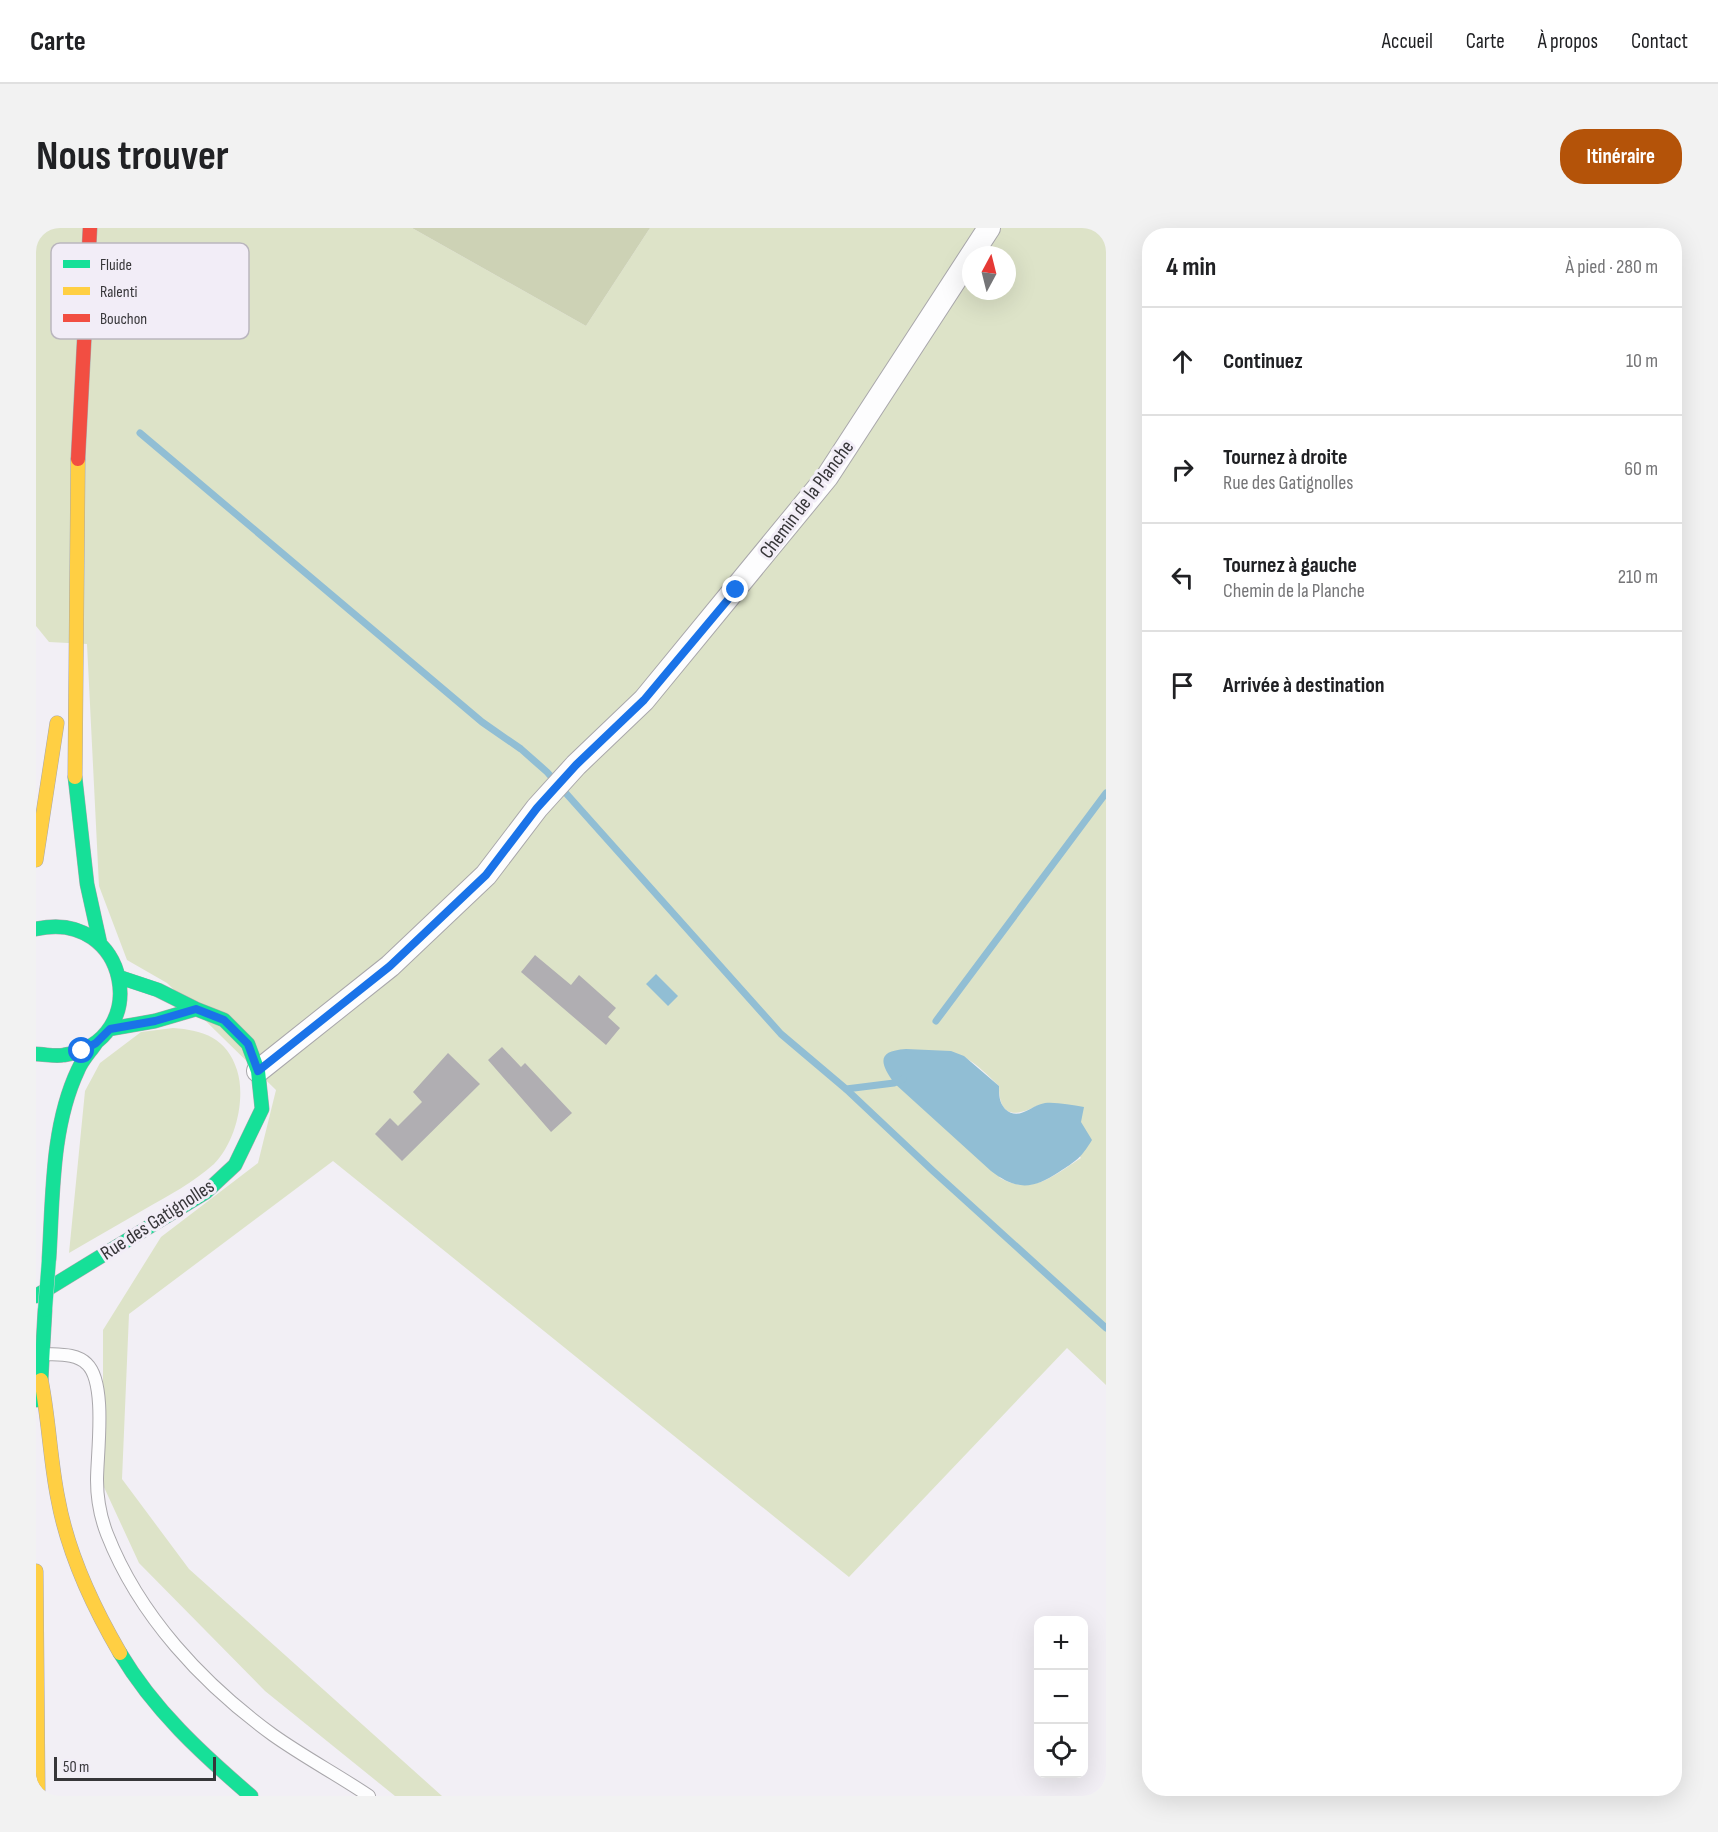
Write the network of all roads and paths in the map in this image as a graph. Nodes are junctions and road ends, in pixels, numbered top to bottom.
1 (90, 228) edge
2 (989, 228) edge
3 (89, 243) edge
4 (84, 339) edge
5 (76, 569) junction
6 (62, 685) dead end
7 (59, 708) dead end
8 (36, 860) edge
9 (36, 929) edge
10 (100, 943) junction
11 (119, 976) junction
12 (196, 1009) junction
13 (110, 1029) junction
14 (96, 1043) junction
15 (36, 1054) edge
16 (258, 1071) junction
17 (36, 1296) edge
18 (43, 1354) junction
19 (41, 1380) junction
20 (36, 1403) edge
21 (36, 1571) edge
22 (38, 1796) edge
23 (251, 1796) edge
24 (369, 1796) edge

1 - 3 main road
2 - 16 street, Chemin de la Planche
4 - 5 main road
5 - 6 main road
5 - 10 main road
7 - 8 main road
9 - 10 main road
10 - 11 main road
11 - 12 main road, Rue des Gatignolles
11 - 13 main road
12 - 13 main road
12 - 16 main road, Rue des Gatignolles
13 - 14 main road
14 - 15 main road
14 - 18 main road, bridge
16 - 17 main road, Rue des Gatignolles
18 - 19 main road
18 - 24 lane
19 - 20 main road
19 - 23 main road
21 - 22 main road

